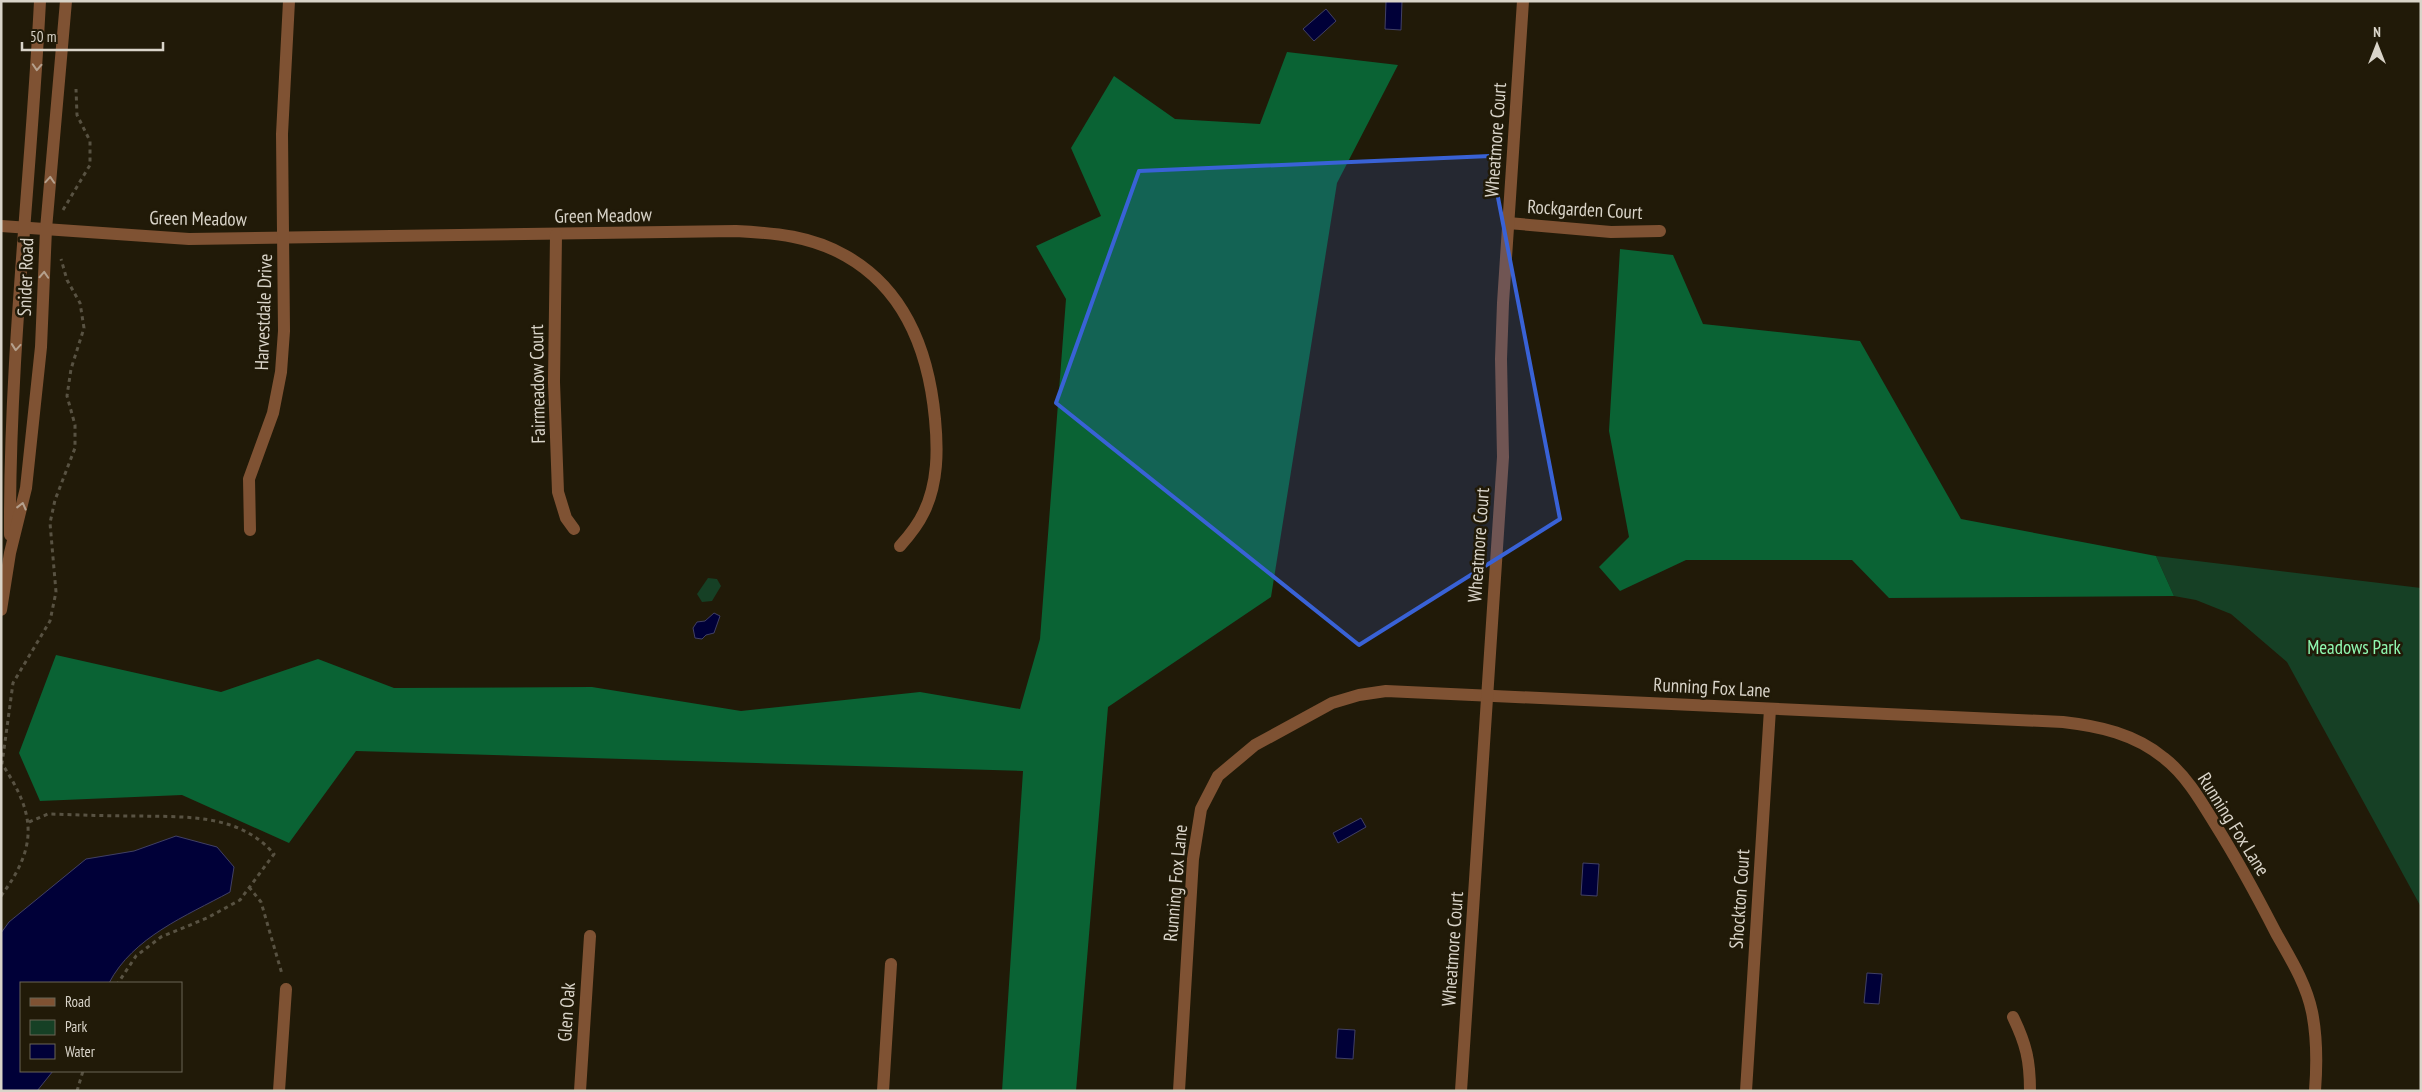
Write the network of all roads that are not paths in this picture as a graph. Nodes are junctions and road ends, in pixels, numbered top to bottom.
1 (40, 1) edge
2 (66, 1) edge
3 (289, 1) edge
4 (1523, 1) edge
5 (1508, 223) junction
6 (1, 226) edge
7 (25, 229) junction
8 (46, 229) junction
9 (1660, 231) dead end
10 (556, 235) junction
11 (284, 238) junction
12 (574, 529) dead end
13 (250, 530) dead end
14 (900, 546) dead end
15 (10, 553) junction
16 (1, 610) edge
17 (1488, 694) junction
18 (1770, 709) junction
19 (590, 936) dead end
20 (891, 964) dead end
21 (286, 989) road end
22 (2013, 1017) dead end
23 (279, 1091) edge
24 (580, 1091) edge
25 (882, 1091) edge
26 (1179, 1091) edge
27 (1461, 1091) edge
28 (1746, 1091) edge
29 (2030, 1091) edge
30 (2315, 1091) edge

1 -> 7 street, Snider Road
8 -> 2 street, Snider Road
3 - 11 street, Harvestdale Drive
4 - 5 street, Wheatmore Court
5 - 9 street, Rockgarden Court
5 - 17 street, Wheatmore Court
6 - 7 street, Green Meadow
7 - 8 street, Green Meadow
7 -> 15 street, Snider Road
8 - 11 street, Green Meadow
15 -> 8 street, Snider Road
10 - 11 street, Green Meadow
10 - 12 street, Fairmeadow Court
10 - 14 street, Green Meadow
11 - 13 street, Harvestdale Drive
15 - 16 street, Snider Road
17 - 18 street, Running Fox Lane
17 - 26 street, Running Fox Lane
17 - 27 street, Wheatmore Court
18 - 28 street, Shockton Court
18 - 30 street, Running Fox Lane
19 - 24 street, Glen Oak
20 - 25 street
21 - 23 street
22 - 29 street

